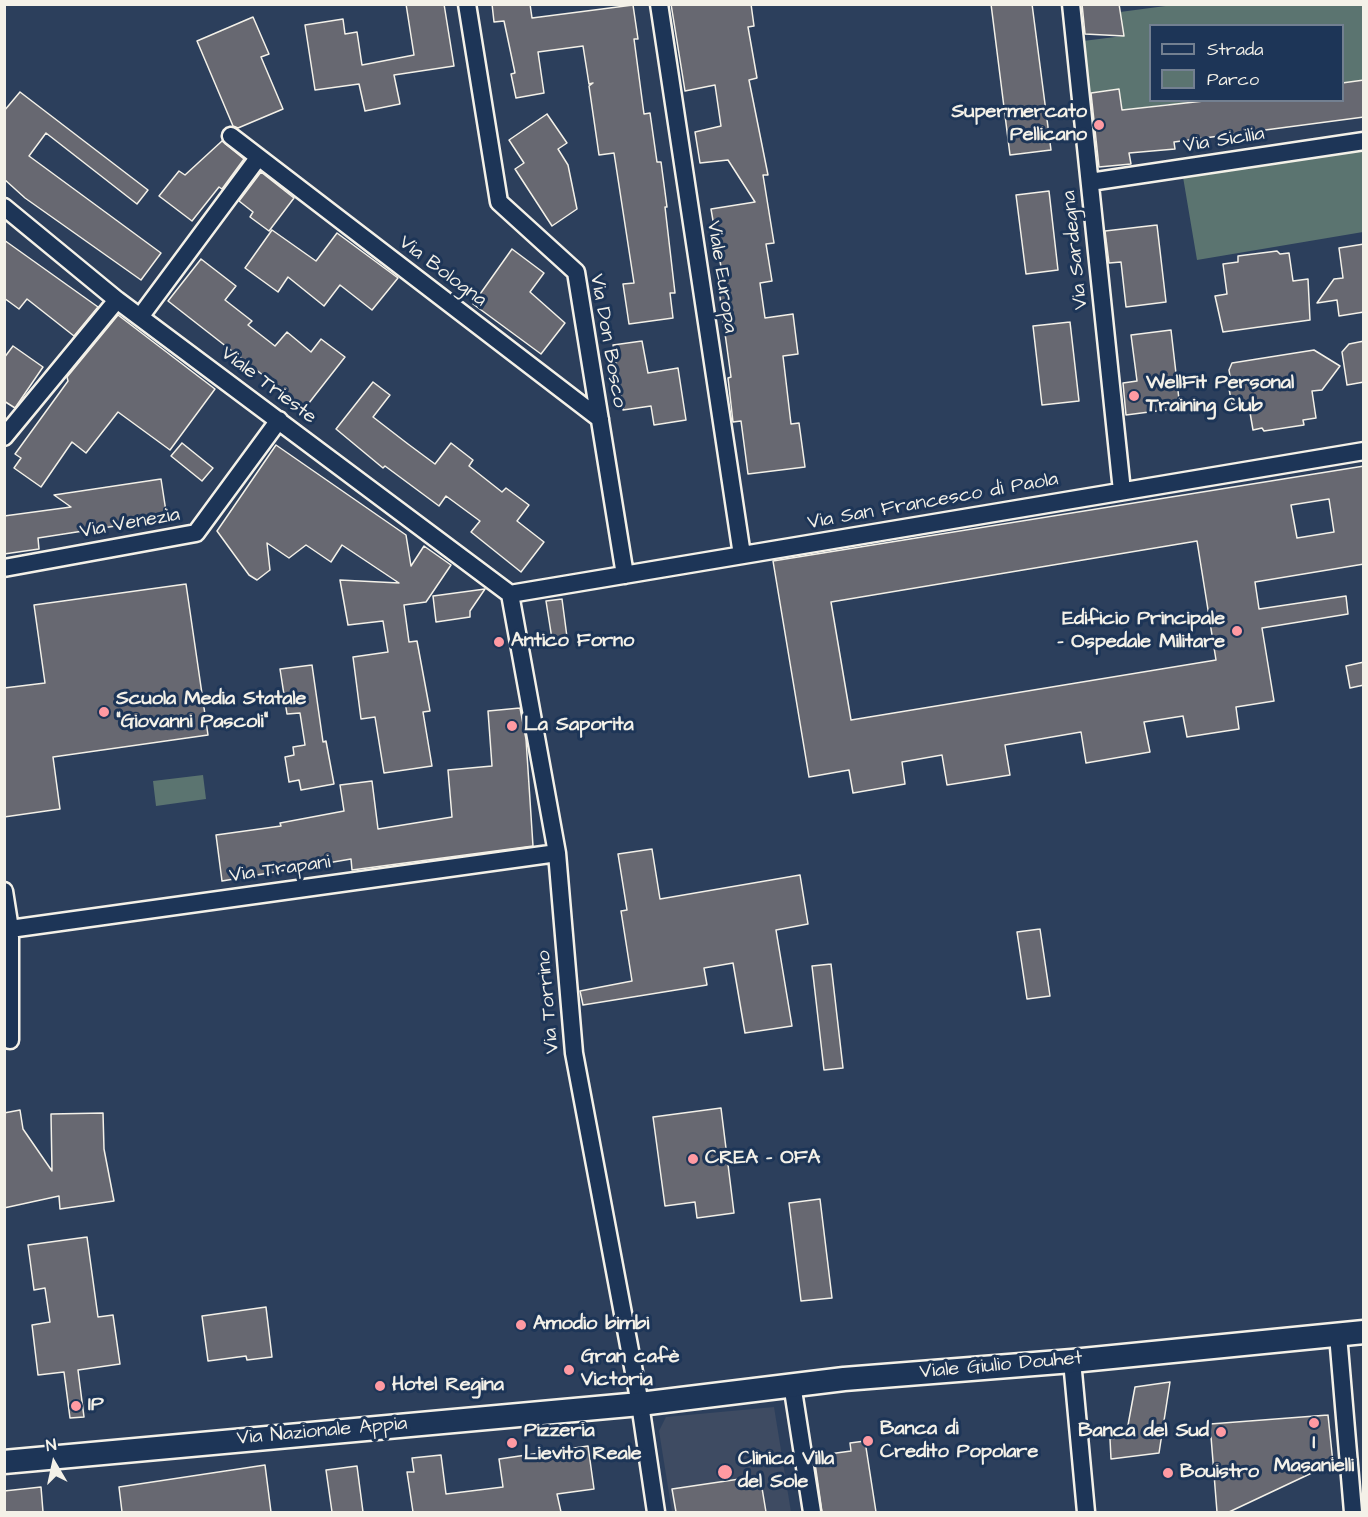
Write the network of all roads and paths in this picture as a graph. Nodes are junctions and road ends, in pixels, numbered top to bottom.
1 (467, 4) edge
2 (659, 4) edge
3 (1071, 4) edge
4 (231, 136) dead end
5 (1364, 141) edge
6 (258, 158) junction
7 (1090, 182) junction
8 (4, 207) edge
9 (117, 300) junction
10 (140, 317) junction
11 (600, 419) junction
12 (279, 420) junction
13 (4, 437) edge
14 (1364, 451) edge
15 (1122, 491) junction
16 (742, 555) junction
17 (4, 568) edge
18 (625, 575) junction
19 (510, 594) junction
20 (557, 853) junction
21 (4, 891) edge
22 (10, 929) junction
23 (10, 1040) dead end
24 (1364, 1332) edge
25 (1338, 1335) junction
26 (1072, 1361) junction
27 (792, 1384) junction
28 (640, 1404) junction
29 (4, 1462) edge
30 (656, 1512) edge
31 (812, 1512) edge
32 (1086, 1512) edge
33 (1353, 1512) edge

1 - 11 street, Via Don Bosco
2 - 16 street, Viale Europa
3 - 7 street, Via Sardegna
4 - 6 street, Via Bologna
5 - 7 street, Via Sicilia
6 - 10 street
6 - 11 street, Via Bologna
7 - 15 street, Via Sardegna
8 - 9 street, Viale Trieste
9 - 10 street, Viale Trieste
9 - 13 street
10 - 12 street, Viale Trieste
11 - 18 street, Via Don Bosco
12 - 17 street, Via Venezia
12 - 19 street, Viale Trieste
14 - 15 street, Via San Francesco di Paola
15 - 16 street, Via San Francesco di Paola
16 - 18 street, Via San Francesco di Paola
18 - 19 street, Via San Francesco di Paola
19 - 20 street, Via Torrino
20 - 22 street, Via Trapani
20 - 28 street, Via Torrino
21 - 22 street
22 - 23 street
24 - 25 main road, Viale Giulio Douhet
25 - 26 main road, Viale Giulio Douhet
25 - 33 street
26 - 27 main road, Viale Giulio Douhet
26 - 32 street
27 - 28 main road, Viale Giulio Douhet
27 - 31 street
28 - 29 main road, Via Nazionale Appia
28 - 30 street, Via Torrino

